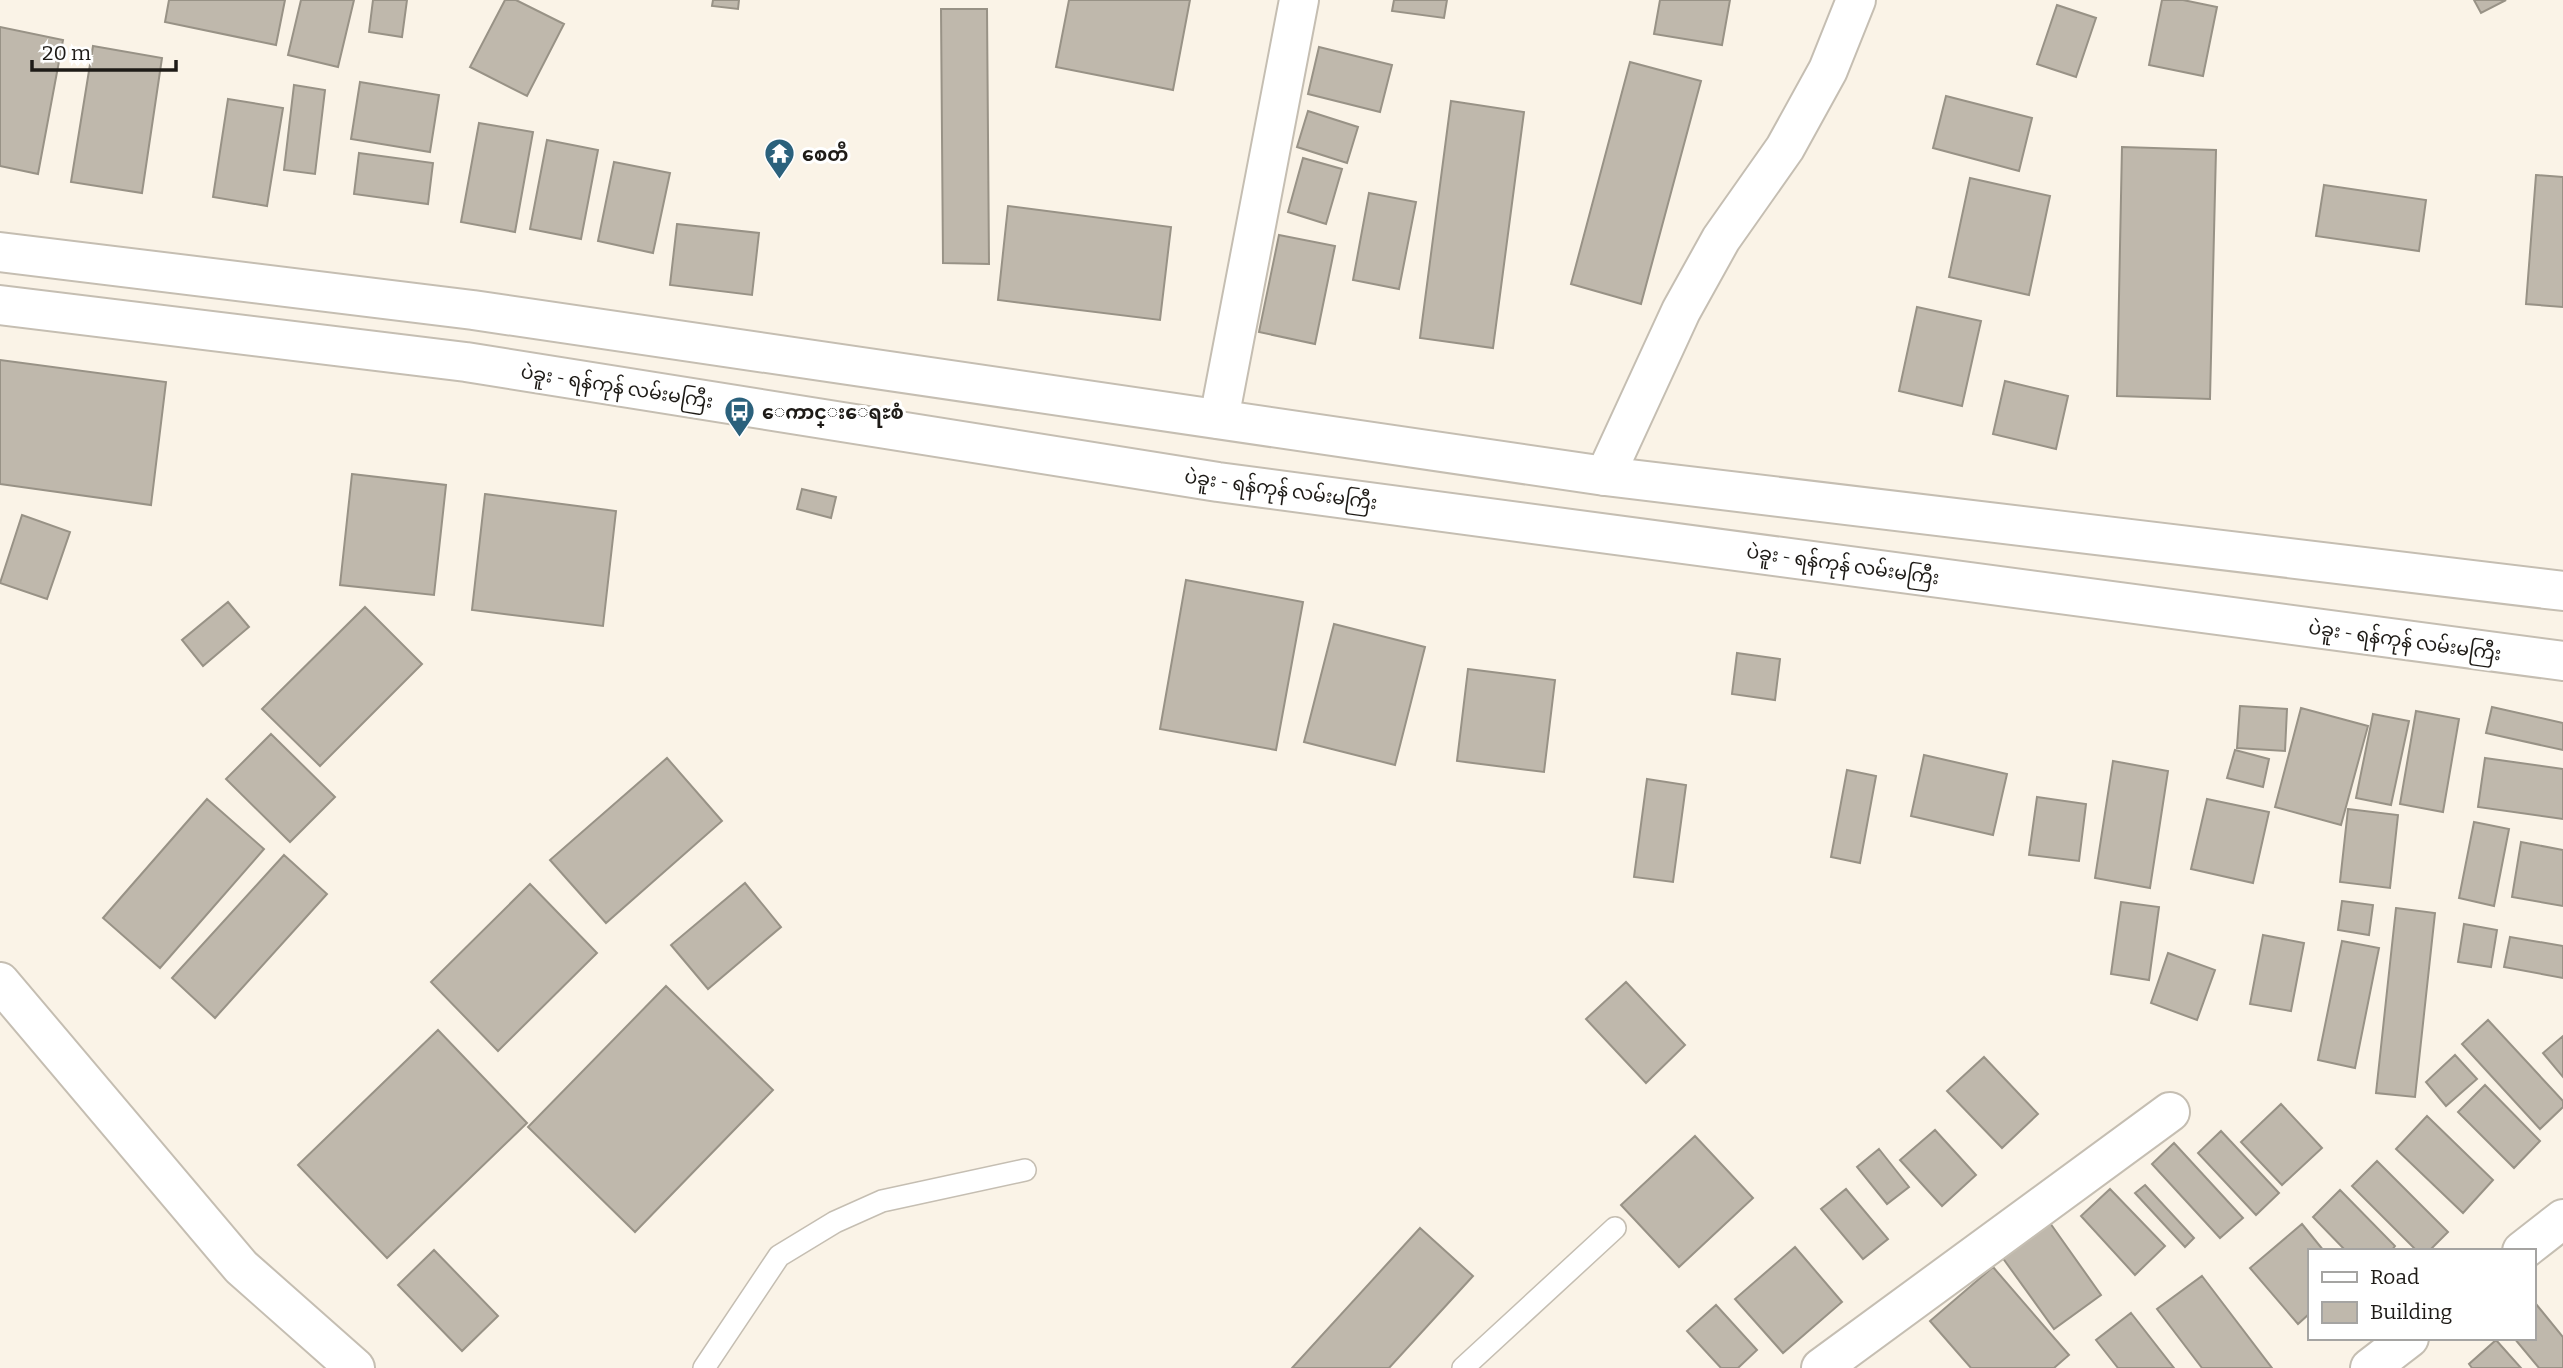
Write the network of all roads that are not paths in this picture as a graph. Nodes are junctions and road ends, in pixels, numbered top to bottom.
1 (1299, 0) edge
2 (1856, 0) edge
3 (0, 253) edge
4 (0, 305) edge
5 (1219, 419) junction
6 (1605, 476) junction
7 (2563, 591) edge
8 (2563, 661) edge
9 (0, 982) edge
10 (2170, 1112) dead end
11 (1025, 1170) dead end
12 (2563, 1219) edge
13 (1615, 1228) dead end
14 (2525, 1249) edge
15 (2406, 1340) edge
16 (355, 1368) edge
17 (704, 1368) edge
18 (1463, 1368) edge
19 (1821, 1368) edge
20 (2370, 1368) edge

1 - 5 main road
2 - 6 main road
3 - 5 main road
4 - 8 main road, ပဲခူး - ရန်ကုန် လမ်းမကြီး
5 - 6 main road
6 - 7 main road
9 - 16 main road
10 - 19 main road
11 - 17 lane
12 - 14 main road
13 - 18 lane
15 - 20 main road

